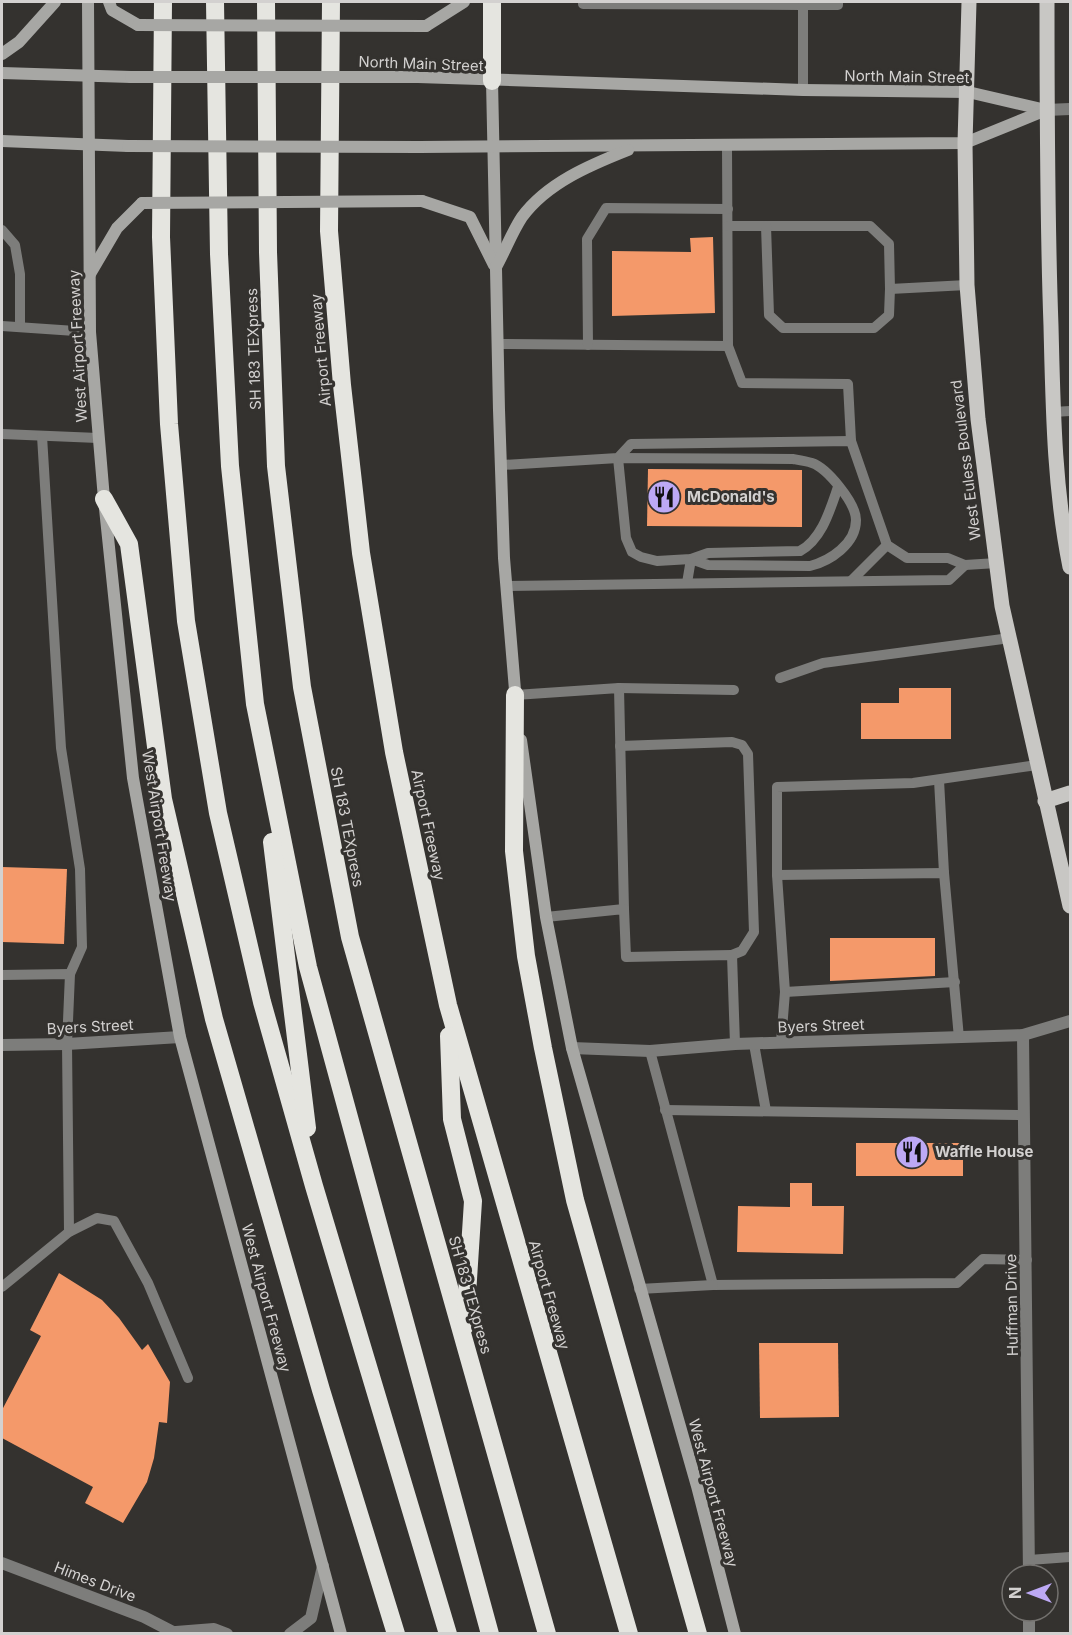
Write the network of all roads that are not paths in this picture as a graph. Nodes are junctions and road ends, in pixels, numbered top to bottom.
1 (55, 2) edge
2 (88, 2) edge
3 (109, 2) edge
4 (163, 2) edge
5 (215, 2) edge
6 (266, 2) edge
7 (331, 2) edge
8 (464, 2) edge
9 (492, 2) edge
10 (583, 2) edge
11 (838, 2) edge
12 (969, 2) edge
13 (1047, 2) edge
14 (634, 3) edge
15 (677, 3) edge
16 (717, 3) edge
17 (758, 3) edge
18 (802, 5) junction
19 (2, 54) edge
20 (2, 73) edge
21 (87, 76) junction
22 (492, 81) junction
23 (803, 90) junction
24 (968, 92) junction
25 (1071, 109) edge
26 (1047, 110) junction
27 (2, 141) edge
28 (966, 143) junction
29 (88, 145) junction
30 (727, 146) junction
31 (637, 147) junction
32 (492, 148) junction
33 (728, 209) junction
34 (728, 226) junction
35 (766, 226) junction
36 (2, 230) edge
37 (496, 268) junction
38 (89, 277) junction
39 (967, 285) junction
40 (890, 289) junction
41 (2, 326) edge
42 (20, 326) junction
43 (90, 332) junction
44 (498, 344) junction
45 (588, 345) junction
46 (728, 346) junction
47 (1071, 411) edge
48 (1053, 412) junction
49 (2, 434) edge
50 (42, 436) junction
51 (98, 438) junction
52 (851, 441) junction
53 (618, 458) junction
54 (502, 465) junction
55 (838, 487) junction
56 (104, 499) junction
57 (887, 545) junction
58 (691, 559) junction
59 (997, 563) junction
60 (966, 565) junction
61 (1071, 567) edge
62 (851, 581) junction
63 (687, 583) junction
64 (506, 586) junction
65 (1010, 638) junction
66 (780, 678) dead end
67 (619, 688) junction
68 (734, 690) dead end
69 (515, 695) junction
70 (255, 704) junction
71 (620, 746) junction
72 (1037, 765) junction
73 (939, 780) junction
74 (1071, 793) edge
75 (1045, 801) junction
76 (944, 873) junction
77 (777, 875) junction
78 (1071, 906) edge
79 (624, 909) junction
80 (546, 917) junction
81 (732, 955) junction
82 (70, 974) junction
83 (2, 975) edge
84 (955, 982) junction
85 (785, 992) junction
86 (448, 1005) junction
87 (1071, 1021) edge
88 (1023, 1035) junction
89 (180, 1037) junction
90 (959, 1038) junction
91 (781, 1042) junction
92 (66, 1044) junction
93 (735, 1044) junction
94 (754, 1044) junction
95 (2, 1045) edge
96 (572, 1048) junction
97 (650, 1052) junction
98 (665, 1110) junction
99 (766, 1111) junction
100 (1024, 1115) junction
101 (314, 1186) junction
102 (69, 1233) junction
103 (1027, 1260) junction
104 (713, 1285) junction
105 (2, 1287) edge
106 (639, 1289) junction
107 (464, 1340) junction
108 (188, 1378) dead end
109 (1071, 1557) edge
110 (1029, 1560) joint
111 (2, 1563) edge
112 (323, 1566) junction
113 (177, 1633) edge
114 (227, 1634) edge
115 (290, 1634) edge
116 (341, 1634) edge
117 (396, 1634) edge
118 (448, 1634) edge
119 (490, 1634) edge
120 (547, 1634) edge
121 (629, 1634) edge
122 (698, 1634) edge
123 (735, 1634) edge

1 - 19 main road
2 - 21 main road, West Airport Freeway
3 - 8 main road, bridge
4 - 101 highway
5 - 70 highway, SH 183 TEXpress
6 - 107 highway, SH 183 TEXpress
7 - 86 highway, Airport Freeway
9 - 22 highway
10 - 14 lane
11 - 18 lane
12 - 24 main road, West Euless Boulevard
13 - 26 main road
14 - 15 lane
15 - 16 lane
16 - 17 lane
17 - 18 lane
18 - 23 lane
20 - 21 main road, North Main Street
21 - 22 main road, North Main Street, bridge
21 - 29 main road, West Airport Freeway
22 - 23 main road, North Main Street
22 - 32 main road, West Airport Freeway
23 - 24 main road, North Main Street
24 - 26 main road, North Main Street
24 - 28 main road, West Euless Boulevard
25 - 26 street
26 - 28 main road
26 - 48 main road
27 - 29 main road
28 - 30 main road
28 - 39 main road, West Euless Boulevard
29 - 32 main road, bridge
29 - 38 main road, West Airport Freeway
30 - 31 main road
30 - 33 lane
31 - 32 main road
31 - 37 main road
32 - 37 main road, West Airport Freeway
33 - 34 lane
33 - 45 lane
34 - 35 lane
34 - 46 lane
35 - 40 lane
35 - 40 lane
36 - 42 lane
37 - 38 main road, bridge
37 - 44 main road, West Airport Freeway
38 - 43 main road, West Airport Freeway
39 - 40 lane
39 - 59 main road, West Euless Boulevard
41 - 42 lane
42 - 43 lane
43 - 51 main road, West Airport Freeway
44 - 45 lane
44 - 54 main road, West Airport Freeway
45 - 46 lane
46 - 52 lane
47 - 48 lane
48 - 61 main road
49 - 50 lane
50 - 51 lane
50 - 82 lane
51 - 56 main road, West Airport Freeway
52 - 53 lane
52 - 57 lane
53 - 54 lane
53 - 55 lane
53 - 58 lane
54 - 64 main road, West Airport Freeway
55 - 58 lane
55 - 58 lane
56 - 89 main road, West Airport Freeway
56 - 117 highway
57 - 60 lane
57 - 62 lane
58 - 63 lane
59 - 60 lane
59 - 65 main road, West Euless Boulevard
60 - 62 lane
62 - 63 lane
63 - 64 lane
64 - 69 main road, West Airport Freeway
65 - 66 lane
65 - 72 main road, West Euless Boulevard
67 - 68 lane
67 - 69 lane
67 - 71 lane
69 - 80 main road, West Airport Freeway
69 - 122 highway
70 - 101 highway
70 - 119 highway, SH 183 TEXpress
71 - 79 lane
71 - 81 lane
72 - 73 lane
72 - 75 main road, West Euless Boulevard
73 - 76 lane
73 - 77 lane
74 - 75 main road
75 - 78 main road, West Euless Boulevard
76 - 77 lane
76 - 84 lane
77 - 85 lane
79 - 80 lane
79 - 81 lane
80 - 96 main road, West Airport Freeway
81 - 93 lane
82 - 83 lane
82 - 92 lane
84 - 85 lane
84 - 90 lane
85 - 91 lane
86 - 107 highway
86 - 121 highway, Airport Freeway
87 - 88 street, Byers Street
88 - 90 street, Byers Street
88 - 100 street, Huffman Drive
89 - 92 street, Byers Street
89 - 112 main road, West Airport Freeway
90 - 91 street, Byers Street
91 - 94 street, Byers Street
92 - 95 street, Byers Street
92 - 102 lane
93 - 94 street, Byers Street
93 - 97 street, Byers Street
94 - 99 lane
96 - 97 street, Byers Street
96 - 106 main road, West Airport Freeway
97 - 98 lane
98 - 99 lane
98 - 104 lane
99 - 100 lane
100 - 103 street, Huffman Drive
101 - 118 highway
102 - 105 lane
102 - 108 lane
103 - 104 lane
103 - 110 street, Huffman Drive
104 - 106 lane
106 - 123 main road, West Airport Freeway
107 - 120 highway, SH 183 TEXpress
109 - 110 lane
111 - 113 street, Himes Drive
112 - 115 street
112 - 116 main road, West Airport Freeway
113 - 114 street, Himes Drive

